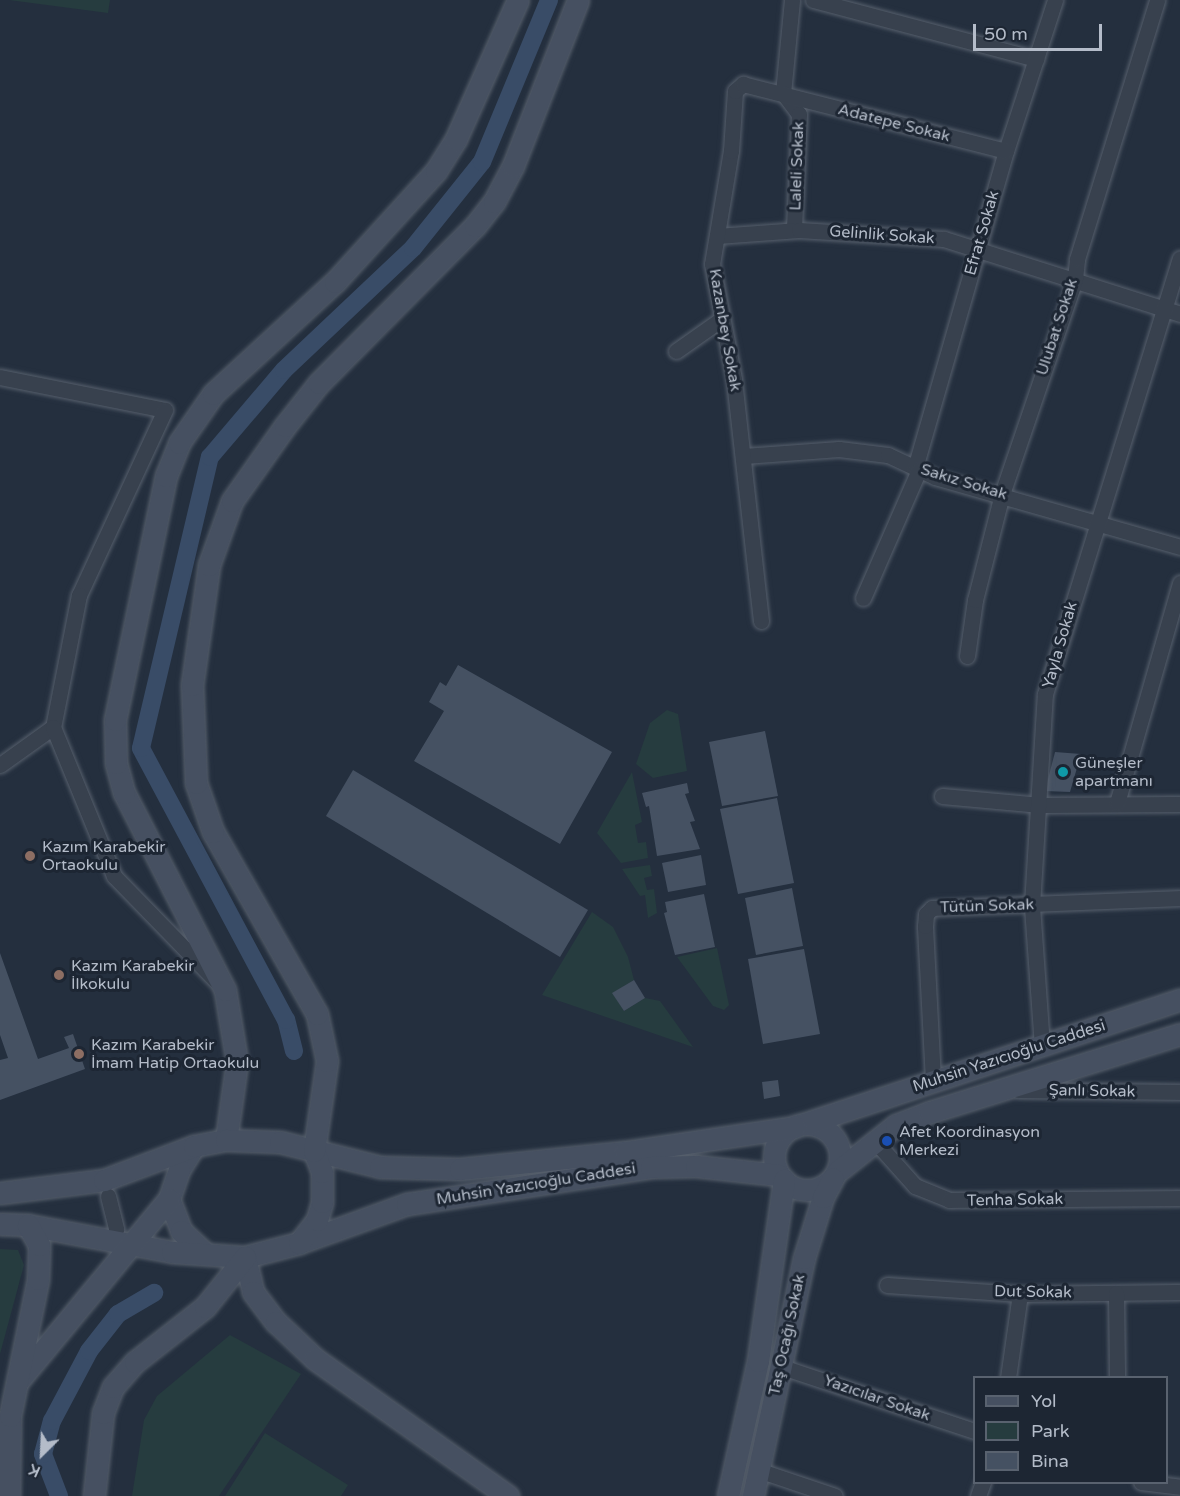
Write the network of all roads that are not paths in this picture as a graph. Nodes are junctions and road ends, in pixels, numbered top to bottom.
1 (518, 0) edge
2 (578, 0) edge
3 (792, 0) edge
4 (813, 0) edge
5 (1055, 0) edge
6 (1157, 0) edge
7 (1036, 59) junction
8 (783, 93) junction
9 (1006, 151) junction
10 (794, 230) junction
11 (717, 236) junction
12 (978, 249) junction
13 (1180, 258) edge
14 (1075, 279) junction
15 (1164, 309) junction
16 (1180, 314) edge
17 (723, 318) junction
18 (676, 351) dead end
19 (0, 377) edge
20 (744, 456) junction
21 (917, 469) junction
22 (1002, 494) junction
23 (1097, 520) junction
24 (1180, 547) edge
25 (1180, 583) edge
26 (863, 598) dead end
27 (761, 621) dead end
28 (967, 656) dead end
29 (53, 727) junction
30 (0, 765) edge
31 (942, 796) dead end
32 (1117, 803) junction
33 (1180, 804) edge
34 (1041, 805) junction
35 (1180, 898) edge
36 (1032, 905) junction
37 (225, 990) junction
38 (1180, 1000) edge
39 (1180, 1034) edge
40 (1042, 1046) junction
41 (933, 1080) junction
42 (1004, 1089) junction
43 (1180, 1092) edge
44 (800, 1125) junction
45 (226, 1140) junction
46 (874, 1140) junction
47 (194, 1146) junction
48 (314, 1151) junction
49 (836, 1174) junction
50 (781, 1178) junction
51 (0, 1193) edge
52 (108, 1196) dead end
53 (1180, 1198) edge
54 (170, 1199) junction
55 (0, 1224) edge
56 (28, 1225) junction
57 (116, 1229) dead end
58 (299, 1243) junction
59 (134, 1246) junction
60 (206, 1254) junction
61 (245, 1257) junction
62 (887, 1285) dead end
63 (1180, 1292) edge
64 (1116, 1293) junction
65 (1020, 1294) junction
66 (758, 1361) junction
67 (779, 1365) junction
68 (1008, 1376) edge
69 (1117, 1376) edge
70 (16, 1383) junction
71 (973, 1430) edge
72 (734, 1463) junction
73 (758, 1470) junction
74 (1157, 1484) edge
75 (1180, 1487) edge
76 (9, 1496) edge
77 (94, 1496) edge
78 (508, 1496) edge
79 (728, 1496) edge
80 (753, 1496) edge
81 (835, 1496) edge

1 - 37 street
2 - 48 street
3 - 8 street
4 - 7 street
5 - 7 street, Efrat Sokak
6 - 14 street, Ulubat Sokak
7 - 9 street, Efrat Sokak
8 - 9 street, Adatepe Sokak
8 - 10 street, Laleli Sokak
8 - 11 street, Kazanbey Sokak
9 - 12 street, Efrat Sokak
10 - 11 street, Gelinlik Sokak
10 - 12 street, Gelinlik Sokak
11 - 17 street, Kazanbey Sokak
12 - 14 street, Gelinlik Sokak
12 - 21 street, Efrat Sokak
13 - 15 street, Yayla Sokak
14 - 15 street, Gelinlik Sokak
14 - 22 street, Ulubat Sokak
15 - 16 street, Gelinlik Sokak
15 - 23 street, Yayla Sokak
17 - 18 street
17 - 20 street, Kazanbey Sokak
19 - 29 street
20 - 21 street, Sakız Sokak
20 - 27 street, Kazanbey Sokak
21 - 22 street, Sakız Sokak
21 - 26 street, Efrat Sokak
22 - 23 street, Sakız Sokak
22 - 28 street, Ulubat Sokak
23 - 24 street, Sakız Sokak
23 - 34 street, Yayla Sokak
25 - 32 street
29 - 30 street
29 - 37 street
31 - 34 street
32 - 33 street
32 - 34 street
34 - 36 street, Yayla Sokak
35 - 36 street, Tütün Sokak
36 - 40 street, Yayla Sokak
36 - 41 street, Tütün Sokak
37 - 45 street
38 - 40 street, Muhsin Yazıcıoğlu Caddesi
39 - 42 street, Muhsin Yazıcıoğlu Caddesi
40 - 41 street, Muhsin Yazıcıoğlu Caddesi
41 - 44 street, Muhsin Yazıcıoğlu Caddesi
42 - 43 street, Şanlı Sokak
42 - 46 street, Muhsin Yazıcıoğlu Caddesi
44 - 48 street, Muhsin Yazıcıoğlu Caddesi
44 - 49 street
44 - 50 street
45 - 47 street, Muhsin Yazıcıoğlu Caddesi
45 - 48 street, Muhsin Yazıcıoğlu Caddesi
46 - 49 street, Muhsin Yazıcıoğlu Caddesi
46 - 53 street, Tenha Sokak
47 - 51 street, Muhsin Yazıcıoğlu Caddesi
47 - 54 street
48 - 58 street
49 - 50 street
49 - 67 street, Taş Ocağı Sokak
50 - 58 street, Muhsin Yazıcıoğlu Caddesi
50 - 66 street, Taş Ocağı Sokak
52 - 57 street
54 - 59 street
54 - 60 street
55 - 56 street, Muhsin Yazıcıoğlu Caddesi
56 - 59 street, Muhsin Yazıcıoğlu Caddesi
56 - 70 street
58 - 61 street, Muhsin Yazıcıoğlu Caddesi
59 - 60 street, Muhsin Yazıcıoğlu Caddesi
59 - 70 street
60 - 61 street, Muhsin Yazıcıoğlu Caddesi
61 - 77 street
61 - 78 street
62 - 65 street, Dut Sokak
63 - 64 street, Dut Sokak
64 - 65 street, Dut Sokak
64 - 69 street
65 - 68 street
66 - 67 street
66 - 72 street, Taş Ocağı Sokak
67 - 71 street, Yazıcılar Sokak
67 - 73 street, Taş Ocağı Sokak
70 - 76 street
72 - 73 street
72 - 79 street, Taş Ocağı Sokak
73 - 80 street, Taş Ocağı Sokak
73 - 81 street
74 - 75 street

